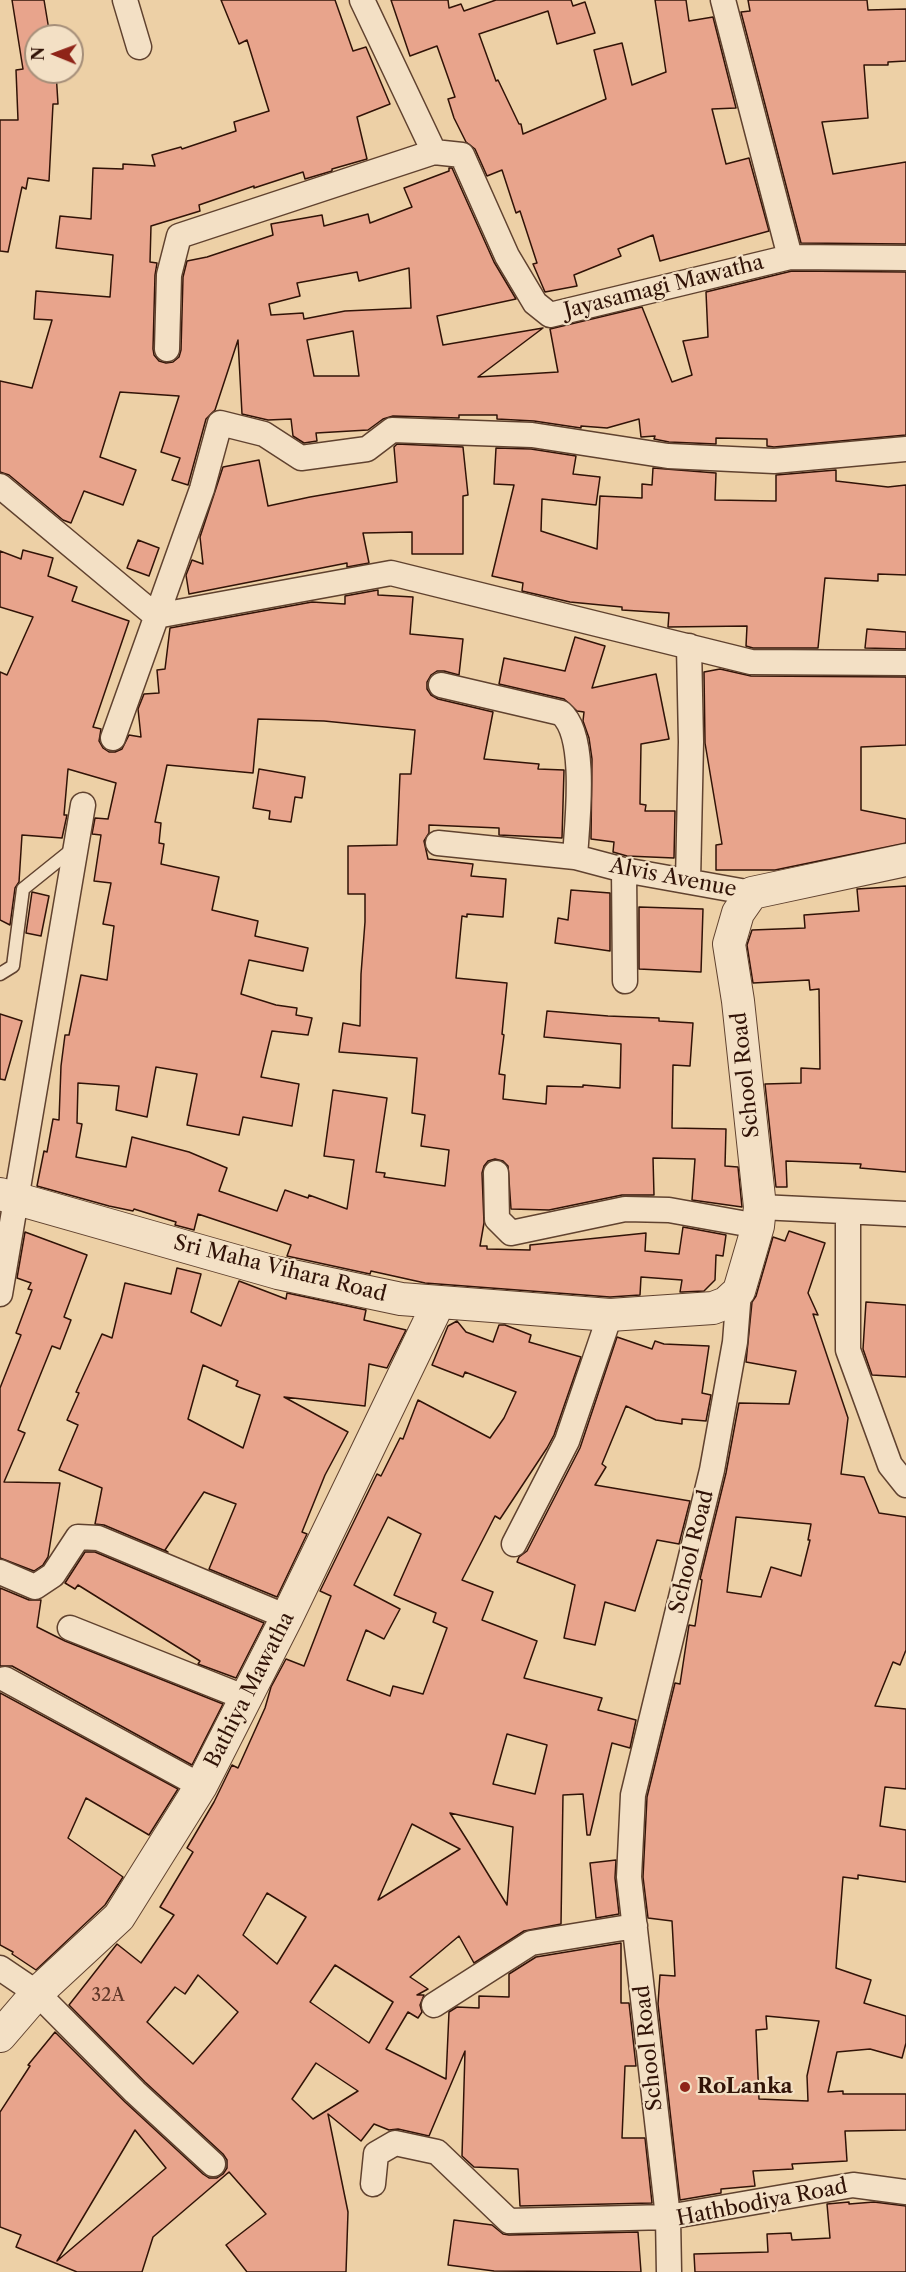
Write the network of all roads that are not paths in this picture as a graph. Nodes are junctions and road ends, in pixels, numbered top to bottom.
1 (125, 0) edge
2 (362, 0) edge
3 (723, 0) edge
4 (139, 47) dead end
5 (434, 152) junction
6 (790, 257) junction
7 (906, 258) edge
8 (167, 348) dead end
9 (906, 449) edge
10 (0, 486) edge
11 (156, 616) junction
12 (689, 646) junction
13 (906, 663) edge
14 (441, 685) dead end
15 (113, 738) dead end
16 (83, 805) dead end
17 (438, 843) dead end
18 (76, 847) junction
19 (575, 857) junction
20 (906, 860) edge
21 (624, 870) junction
22 (688, 881) junction
23 (752, 893) junction
24 (0, 974) edge
25 (625, 981) dead end
26 (496, 1173) dead end
27 (8, 1196) edge
28 (848, 1213) junction
29 (906, 1214) edge
30 (759, 1216) junction
31 (739, 1291) junction
32 (0, 1294) edge
33 (439, 1302) junction
34 (610, 1315) junction
35 (906, 1485) edge
36 (514, 1544) dead end
37 (0, 1572) edge
38 (287, 1617) junction
39 (70, 1628) dead end
40 (5, 1680) dead end
41 (246, 1698) junction
42 (201, 1786) junction
43 (635, 1926) junction
44 (0, 1968) edge
45 (37, 1993) junction
46 (434, 2005) dead end
47 (0, 2036) edge
48 (213, 2164) dead end
49 (373, 2184) dead end
50 (906, 2192) edge
51 (668, 2217) junction
52 (669, 2272) edge

1 - 4 street
2 - 5 street
3 - 6 street
5 - 6 street, Jayasamagi Mawatha
5 - 8 street
6 - 7 street, Jayasamagi Mawatha
9 - 11 street
10 - 11 street
11 - 12 street
11 - 15 street
12 - 13 street
12 - 22 street
14 - 19 street
16 - 18 street
17 - 19 street, Alvis Avenue
18 - 24 lane
18 - 27 street
19 - 21 street, Alvis Avenue
20 - 23 street, Alvis Avenue
21 - 22 street, Alvis Avenue
21 - 25 street
22 - 23 street, Alvis Avenue
23 - 30 street, School Road
26 - 30 street
27 - 32 street
27 - 33 street, Sri Maha Vihara Road
28 - 29 street
28 - 30 street
28 - 35 street
30 - 31 street, School Road
31 - 34 street, Sri Maha Vihara Road
31 - 43 street, School Road
33 - 34 street, Sri Maha Vihara Road
33 - 38 street, Bathiya Mawatha
34 - 36 street
37 - 38 street
38 - 41 street, Bathiya Mawatha
39 - 41 street
40 - 42 street
41 - 42 street, Bathiya Mawatha
42 - 45 street, Bathiya Mawatha
43 - 46 street
43 - 51 street, School Road
44 - 45 street
45 - 47 street, Bathiya Mawatha
45 - 48 street
49 - 51 street
50 - 51 street, Hathbodiya Road
51 - 52 street, Hathbodiya Road

